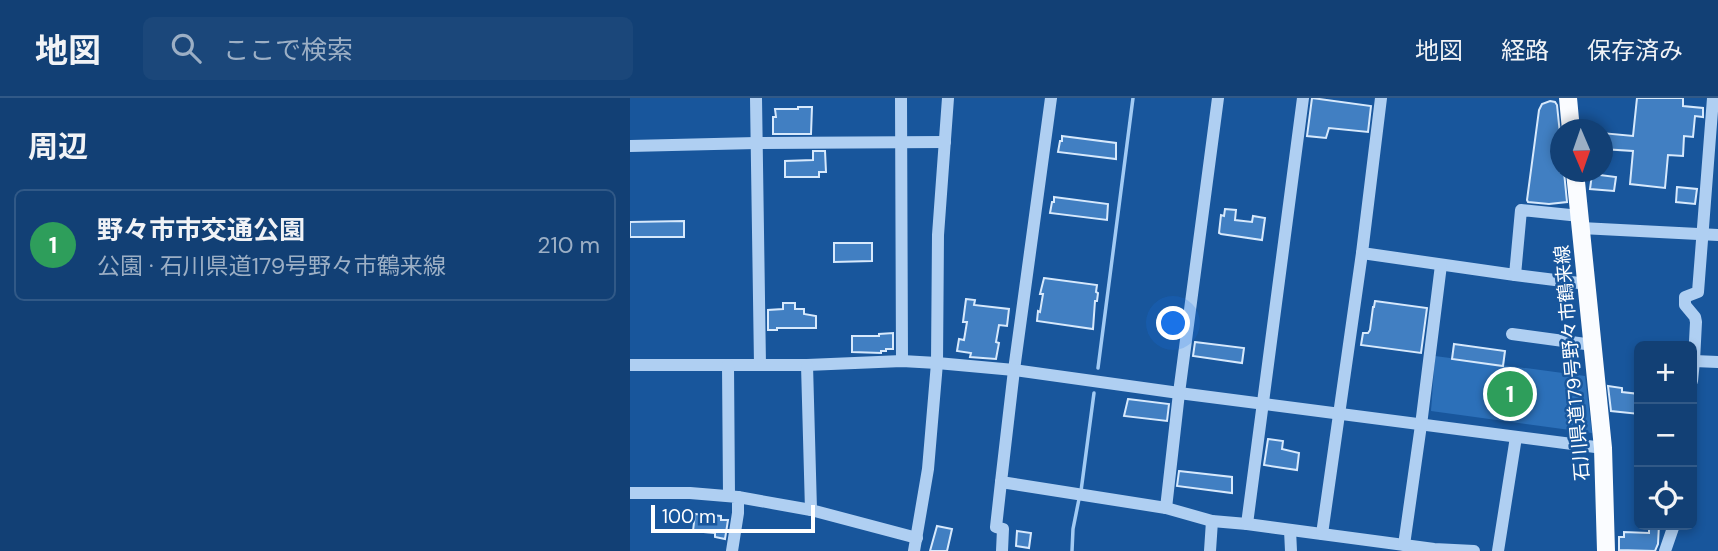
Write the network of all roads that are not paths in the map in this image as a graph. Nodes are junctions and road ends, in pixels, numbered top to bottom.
1 (756, 98) edge
2 (901, 98) edge
3 (947, 98) edge
4 (1051, 98) edge
5 (1218, 98) edge
6 (1303, 98) edge
7 (1381, 98) edge
8 (1568, 98) edge
9 (1713, 98) edge
10 (1570, 119) edge
11 (901, 142) junction
12 (945, 142) junction
13 (757, 143) junction
14 (630, 146) edge
15 (1576, 182) edge
16 (1581, 222) junction
17 (1702, 233) junction
18 (1718, 235) edge
19 (1362, 253) junction
20 (1441, 265) junction
21 (1515, 275) junction
22 (1587, 284) junction
23 (1512, 334) dead end
24 (1695, 341) edge
25 (1593, 345) junction
26 (1697, 361) edge
27 (902, 362) junction
28 (1718, 362) edge
29 (937, 363) junction
30 (630, 365) edge
31 (728, 365) junction
32 (760, 365) junction
33 (807, 365) junction
34 (1014, 370) junction
35 (1179, 393) junction
36 (1263, 403) junction
37 (1338, 413) junction
38 (1421, 425) junction
39 (1516, 437) junction
40 (1603, 448) junction
41 (1001, 482) junction
42 (630, 493) edge
43 (734, 497) junction
44 (1166, 508) junction
45 (811, 510) junction
46 (1212, 521) junction
47 (1247, 524) junction
48 (1290, 530) junction
49 (1672, 530) edge
50 (1322, 534) junction
51 (917, 538) junction
52 (1404, 545) junction
53 (732, 551) edge
54 (914, 551) edge
55 (1002, 551) edge
56 (1210, 551) edge
57 (1291, 551) edge
58 (1474, 551) edge
59 (1497, 551) edge
60 (1606, 551) edge
61 (1665, 551) edge

1 - 13 street
2 - 11 street
3 - 12 street
4 - 34 street
5 - 35 street
6 - 36 street
7 - 19 street
8 - 10 main road
9 - 17 street
11 - 12 street
11 - 13 street
11 - 27 street
12 - 29 street
13 - 14 street
13 - 32 street
15 - 16 main road, 石川県道179号野々市鶴来線
16 - 17 street
16 - 21 street
16 - 22 main road, 石川県道179号野々市鶴来線
17 - 18 street
17 - 24 street
19 - 20 street
19 - 37 street
20 - 21 street
20 - 38 street
21 - 22 street
22 - 25 main road, 石川県道179号野々市鶴来線
23 - 25 street
25 - 40 main road, 石川県道179号野々市鶴来線
26 - 28 street
27 - 29 street
27 - 33 street
29 - 34 street
29 - 51 street
30 - 31 street
31 - 32 street
31 - 43 street
32 - 33 street
33 - 45 street
34 - 35 street
34 - 41 street
35 - 36 street
35 - 44 street
36 - 37 street
36 - 47 street
37 - 38 street
37 - 50 street
38 - 39 street
38 - 52 street
39 - 40 street
39 - 59 street
40 - 60 main road, 石川県道179号野々市鶴来線
41 - 44 street
41 - 55 street
42 - 43 street
43 - 45 street
43 - 53 street
44 - 46 street
45 - 51 street
46 - 47 street
46 - 56 street
47 - 48 street
48 - 50 street
48 - 57 street
49 - 61 street
50 - 52 street
51 - 54 street
52 - 58 street

